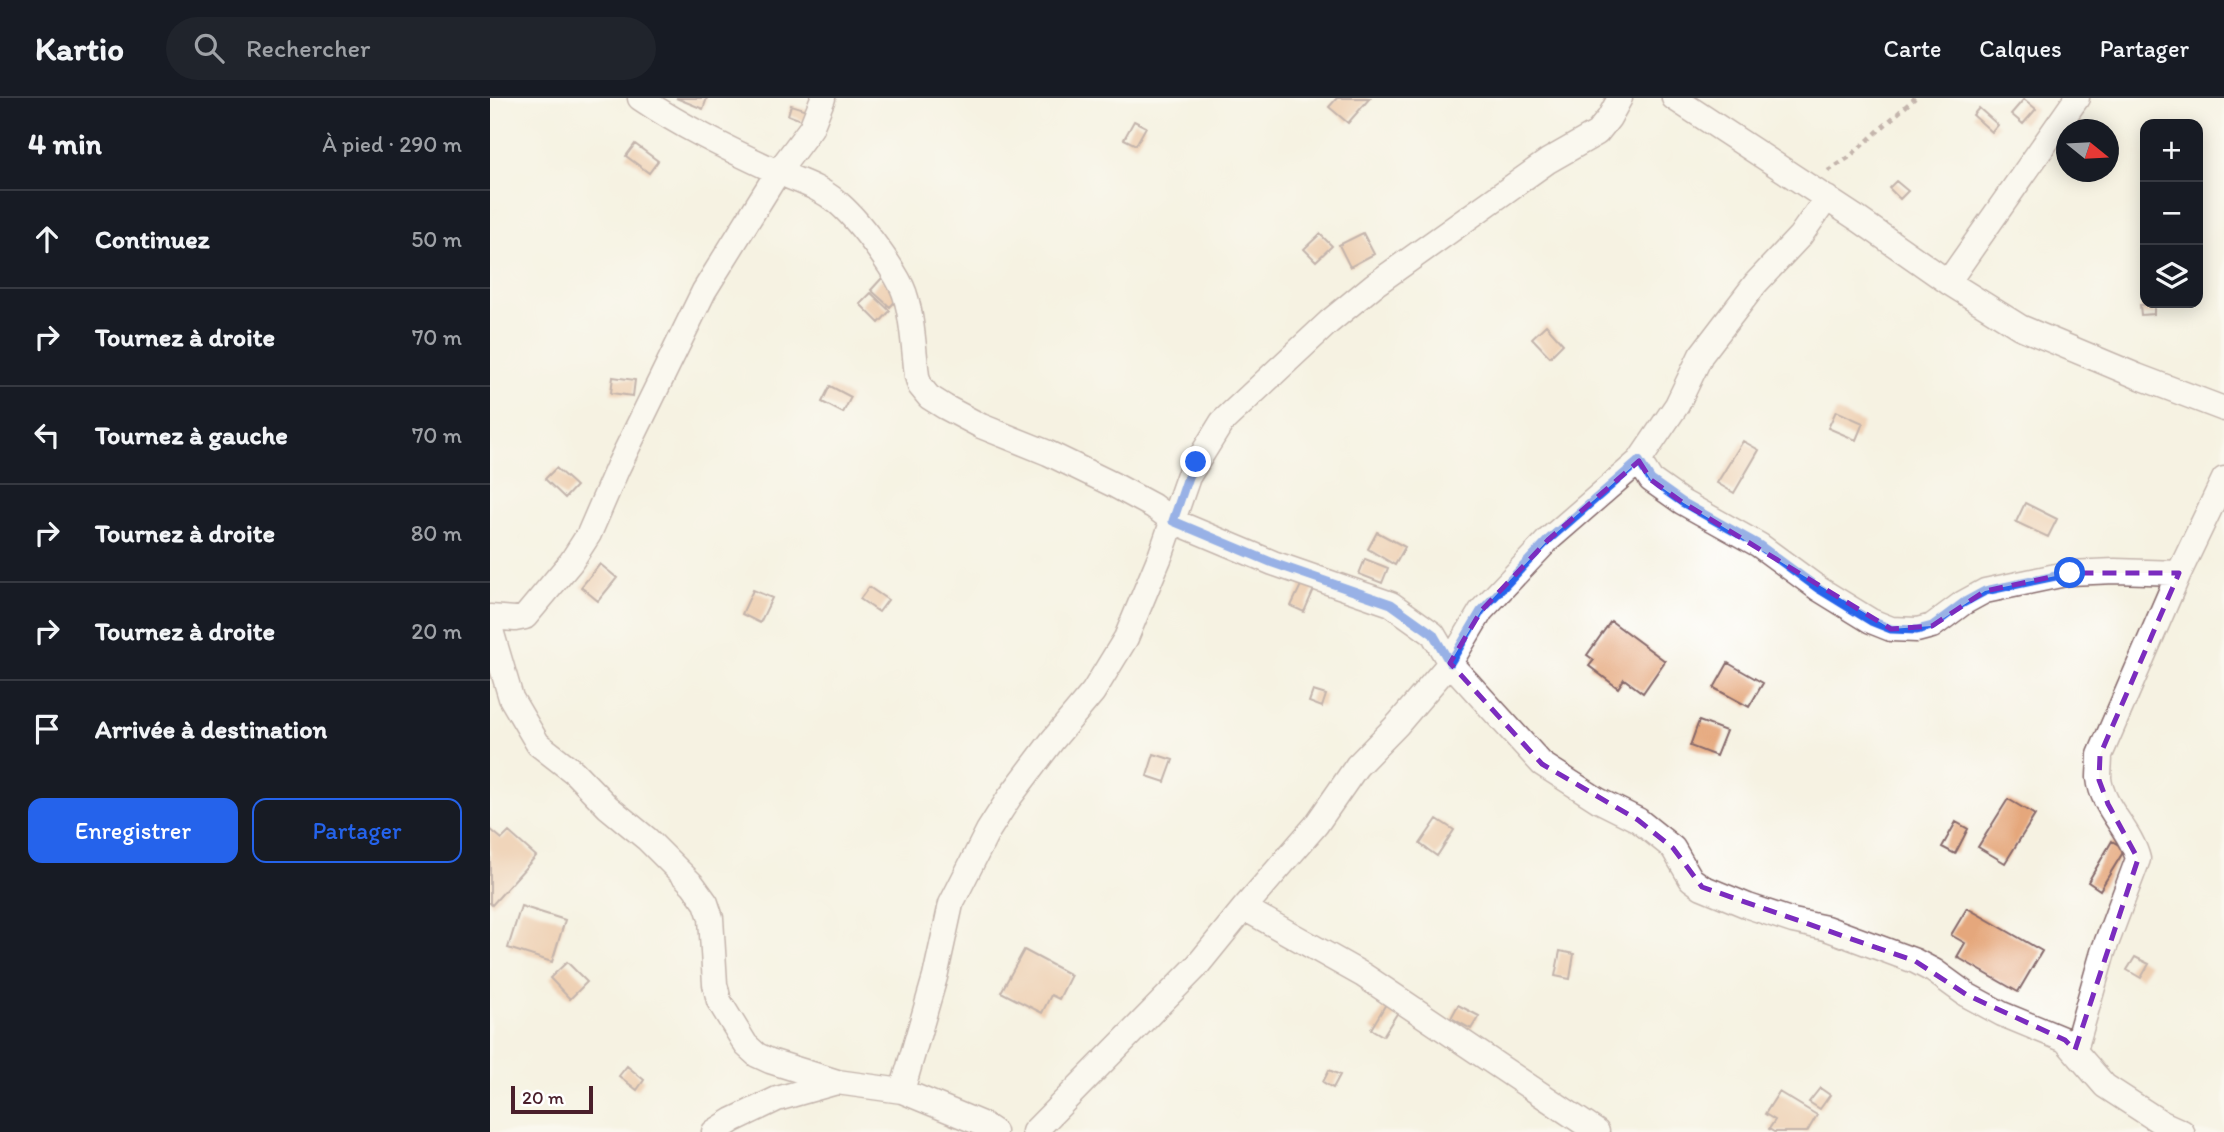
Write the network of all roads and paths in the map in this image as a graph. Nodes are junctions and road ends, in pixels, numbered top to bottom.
1 (640, 98) edge
2 (823, 98) edge
3 (1620, 98) edge
4 (1674, 98) edge
5 (1915, 98) edge
6 (2077, 98) edge
7 (778, 172) junction
8 (1817, 192) junction
9 (1948, 282) junction
10 (2224, 409) edge
11 (1639, 461) junction
12 (2224, 479) edge
13 (1173, 521) junction
14 (2179, 573) junction
15 (490, 617) edge
16 (490, 627) edge
17 (1450, 663) junction
18 (1244, 908) junction
19 (2075, 1050) junction
20 (837, 1082) junction
21 (902, 1091) junction
22 (714, 1132) edge
23 (994, 1132) edge
24 (1034, 1132) edge
25 (1597, 1132) edge
26 (2182, 1132) edge

1 - 7 street
2 - 7 street
3 - 13 street
4 - 8 street
5 - 8 path
6 - 9 street
7 - 13 street
7 - 15 street
8 - 9 street
8 - 11 street
9 - 10 street
11 - 14 street
11 - 17 street
12 - 14 street
13 - 17 street
13 - 21 street
14 - 19 street
16 - 20 street
17 - 18 street
17 - 19 street
18 - 24 street
18 - 25 street
19 - 26 street
20 - 21 street
20 - 22 street
21 - 23 street

